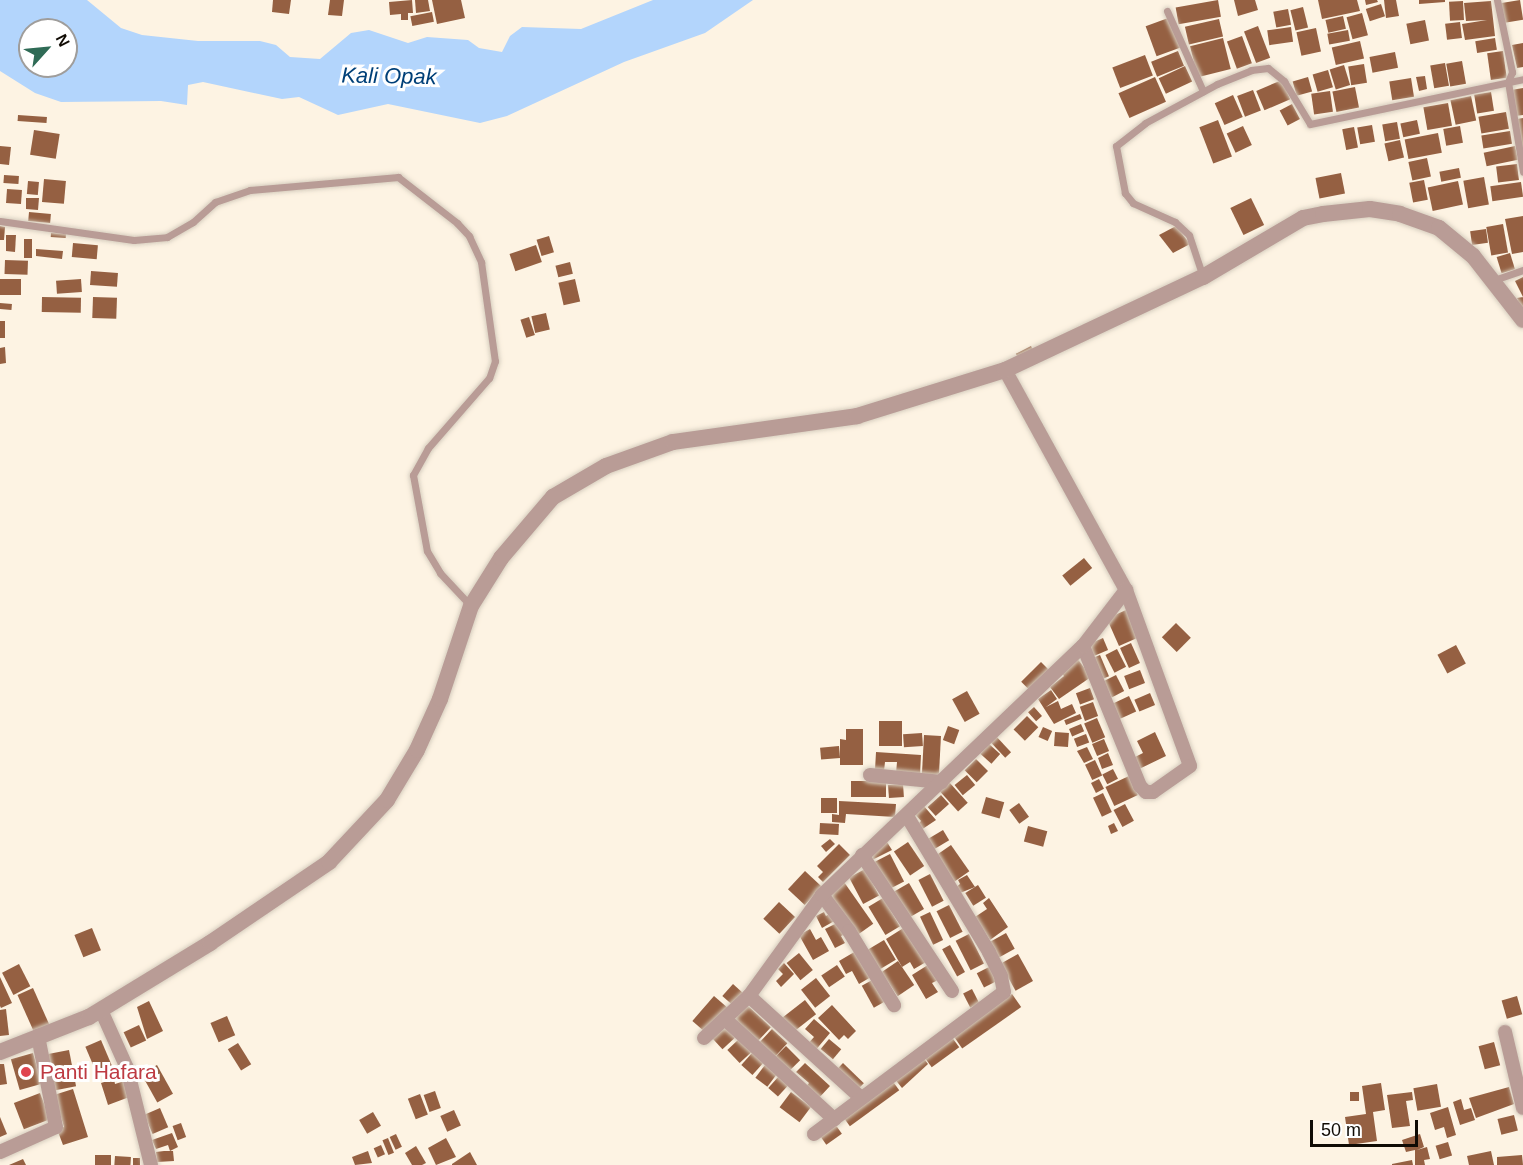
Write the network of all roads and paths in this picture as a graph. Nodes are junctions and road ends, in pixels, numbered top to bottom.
1 (1497, 0) edge
2 (1167, 10) dead end
3 (1523, 80) edge
4 (1508, 82) junction
5 (1203, 91) junction
6 (1523, 172) edge
7 (0, 221) edge
8 (1523, 270) edge
9 (1203, 277) junction
10 (1492, 281) junction
11 (1523, 320) edge
12 (1005, 370) junction
13 (1126, 590) junction
14 (471, 606) junction
15 (1083, 646) junction
16 (870, 775) dead end
17 (942, 782) junction
18 (907, 816) junction
19 (862, 855) junction
20 (822, 896) junction
21 (952, 990) dead end
22 (749, 996) junction
23 (894, 1005) dead end
24 (101, 1010) junction
25 (726, 1020) junction
26 (1505, 1032) dead end
27 (38, 1036) junction
28 (704, 1038) dead end
29 (0, 1052) edge
30 (861, 1098) junction
31 (1523, 1108) edge
32 (834, 1119) junction
33 (814, 1134) dead end
34 (0, 1152) edge
35 (151, 1165) edge

1 - 4 lane
2 - 5 lane
3 - 4 lane
4 - 5 lane
4 - 6 lane
5 - 9 lane
7 - 14 lane
8 - 10 lane
9 - 10 street
9 - 12 street
10 - 11 street
12 - 13 street
12 - 14 street
13 - 15 street
13 - 15 street
14 - 24 street
15 - 17 street
16 - 17 street
17 - 18 street
18 - 19 street
18 - 30 street
19 - 20 street
19 - 21 street
20 - 22 street
20 - 23 street
22 - 25 street
22 - 30 street
24 - 27 street
24 - 35 street
25 - 28 street
25 - 32 street
26 - 31 street
27 - 29 street
27 - 34 street
30 - 32 street
32 - 33 street

